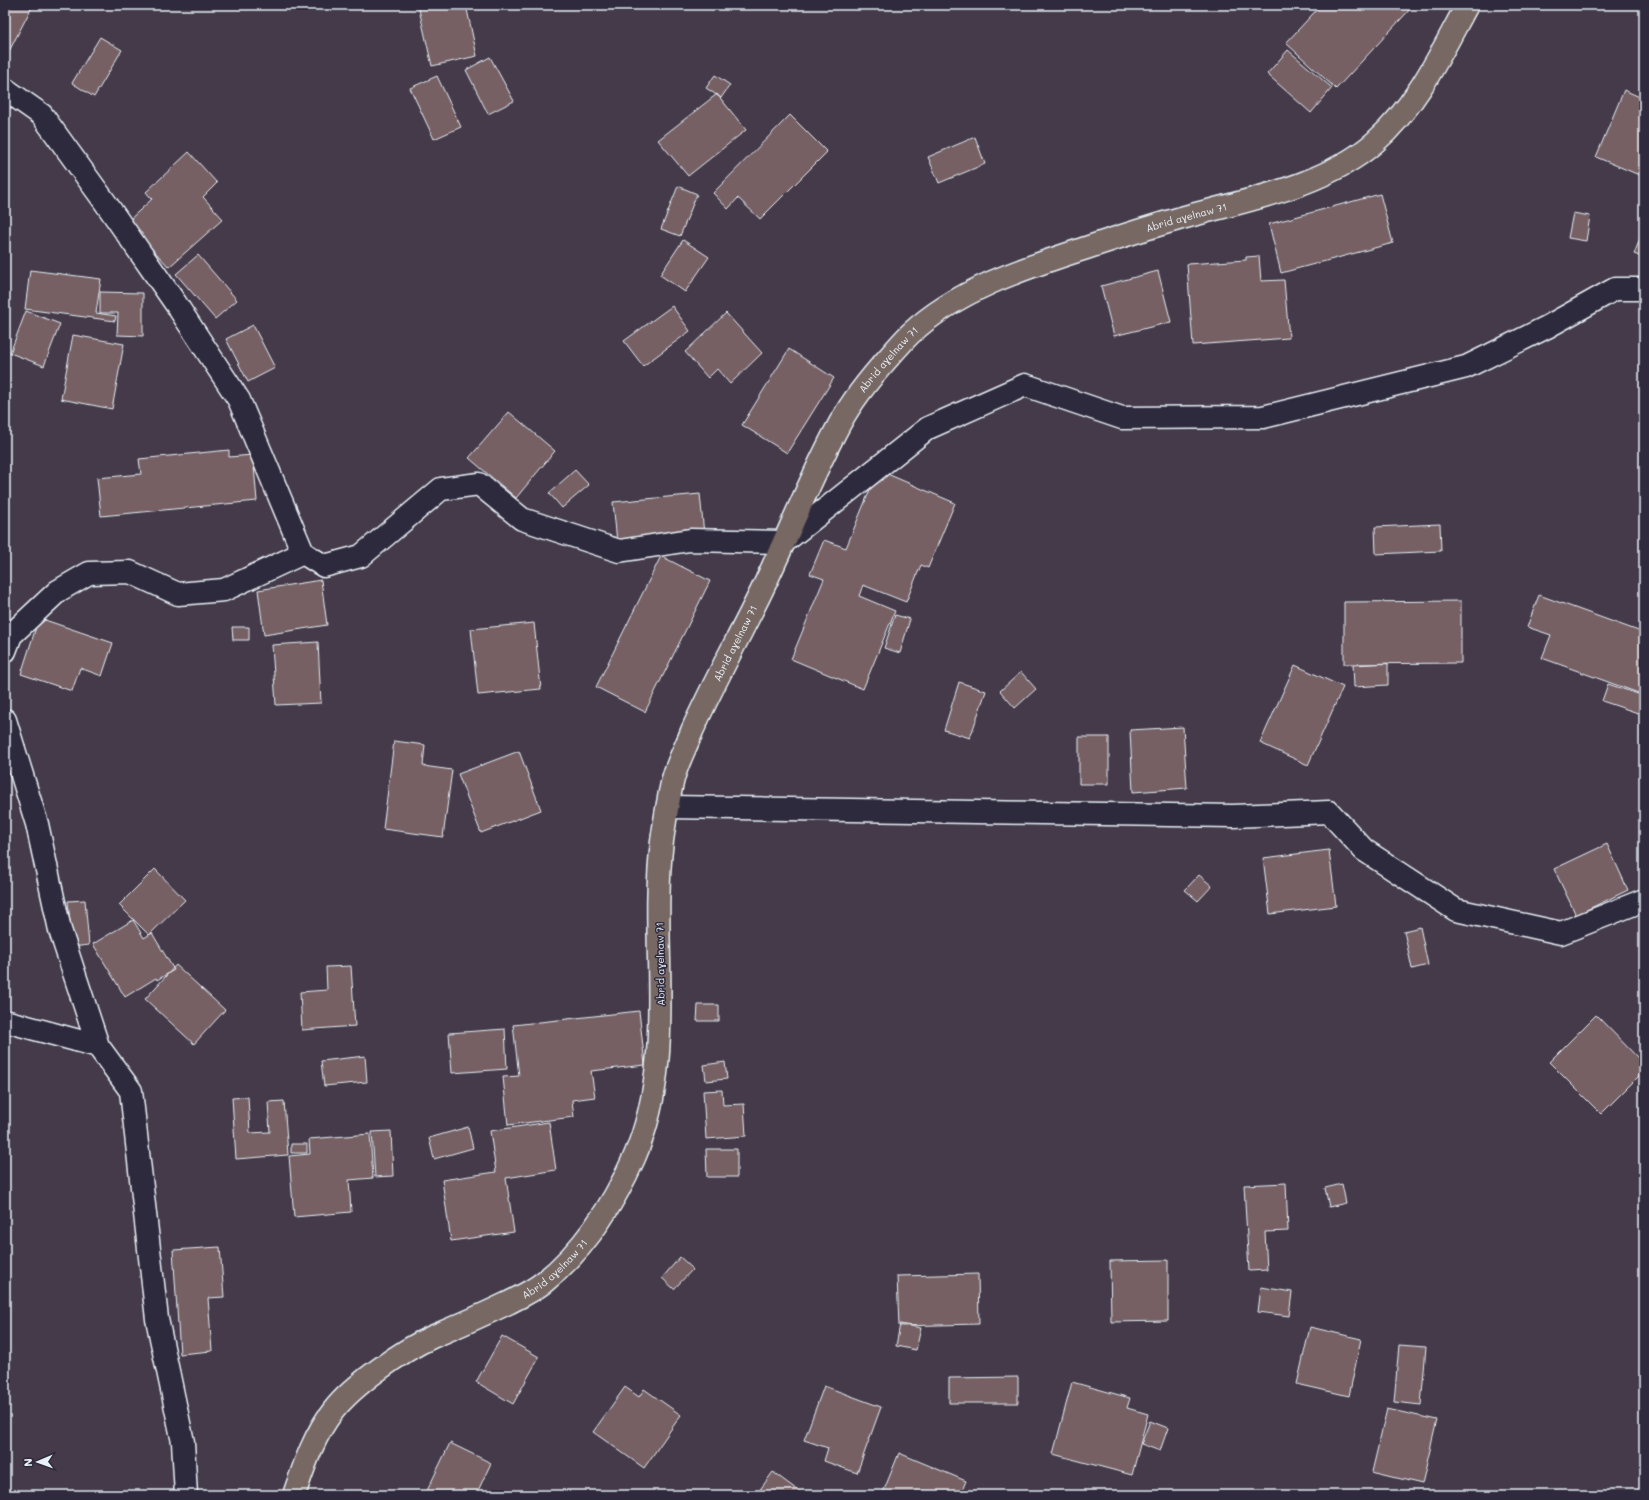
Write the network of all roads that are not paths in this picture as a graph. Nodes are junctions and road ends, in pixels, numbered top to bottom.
1 (1467, 5) edge
2 (5, 89) edge
3 (1644, 289) edge
4 (784, 542) junction
5 (303, 553) junction
6 (5, 651) edge
7 (5, 720) edge
8 (668, 807) junction
9 (1644, 900) edge
10 (5, 1021) edge
11 (98, 1046) junction
12 (186, 1495) edge
13 (294, 1495) edge

1 - 4 main road, Abrid aɣelnaw 71
2 - 5 street
3 - 4 street
4 - 5 street
4 - 8 main road, Abrid aɣelnaw 71
5 - 6 street
7 - 11 street
8 - 9 street
8 - 13 main road, Abrid aɣelnaw 71
10 - 11 street
11 - 12 street

